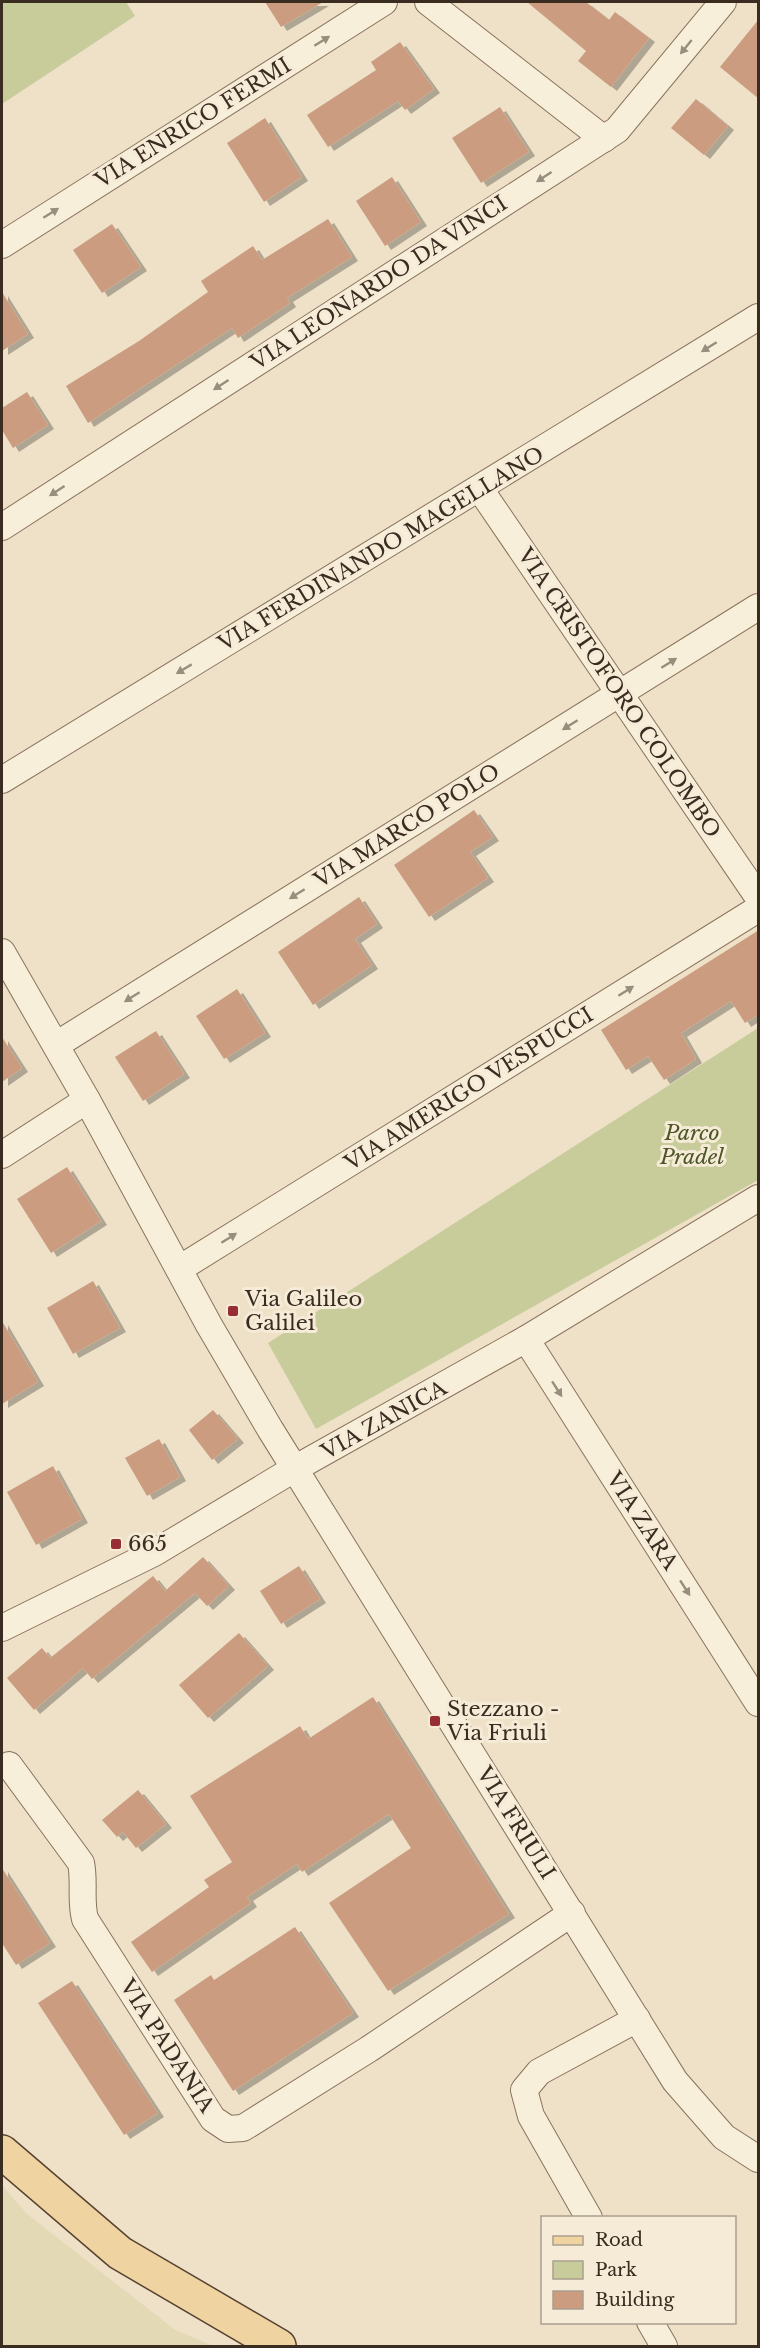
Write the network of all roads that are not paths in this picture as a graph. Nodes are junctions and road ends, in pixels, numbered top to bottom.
1 (384, 2) edge
2 (428, 2) edge
3 (723, 2) edge
4 (604, 139) junction
5 (2, 244) edge
6 (759, 317) edge
7 (480, 489) junction
8 (2, 527) edge
9 (759, 607) edge
10 (620, 694) junction
11 (2, 780) edge
12 (759, 897) edge
13 (759, 909) edge
14 (2, 952) edge
15 (56, 1045) junction
16 (87, 1100) junction
17 (2, 1155) edge
18 (759, 1198) edge
19 (179, 1269) junction
20 (526, 1339) junction
21 (294, 1469) junction
22 (2, 1628) edge
23 (759, 1703) edge
24 (9, 1764) dead end
25 (572, 1913) junction
26 (637, 2019) junction
27 (2, 2152) edge
28 (759, 2159) edge
29 (589, 2216) edge
30 (651, 2324) edge
31 (279, 2346) edge
32 (664, 2346) edge

5 -> 1 street, VIA ENRICO FERMI
2 - 4 street
3 -> 4 street, VIA LEONARDO DA VINCI
4 -> 8 street, VIA LEONARDO DA VINCI
6 -> 7 street, VIA FERDINANDO MAGELLANO
7 - 10 street, VIA CRISTOFORO COLOMBO
7 -> 11 street, VIA FERDINANDO MAGELLANO
10 -> 9 street, VIA MARCO POLO
10 - 12 street, VIA CRISTOFORO COLOMBO
10 -> 15 street, VIA MARCO POLO
19 -> 13 street, VIA AMERIGO VESPUCCI
14 - 15 street
15 - 16 street
16 - 17 street
16 - 19 street
18 - 20 street, VIA ZANICA
19 - 21 street
20 - 21 street, VIA ZANICA
20 -> 23 street, VIA ZARA
21 - 22 street, VIA ZANICA
21 - 25 street, VIA FRIULI
24 - 25 street, VIA PADANIA
25 - 26 street, VIA FRIULI
26 - 28 street, VIA FRIULI
26 - 29 street
27 - 31 main road
30 - 32 street

